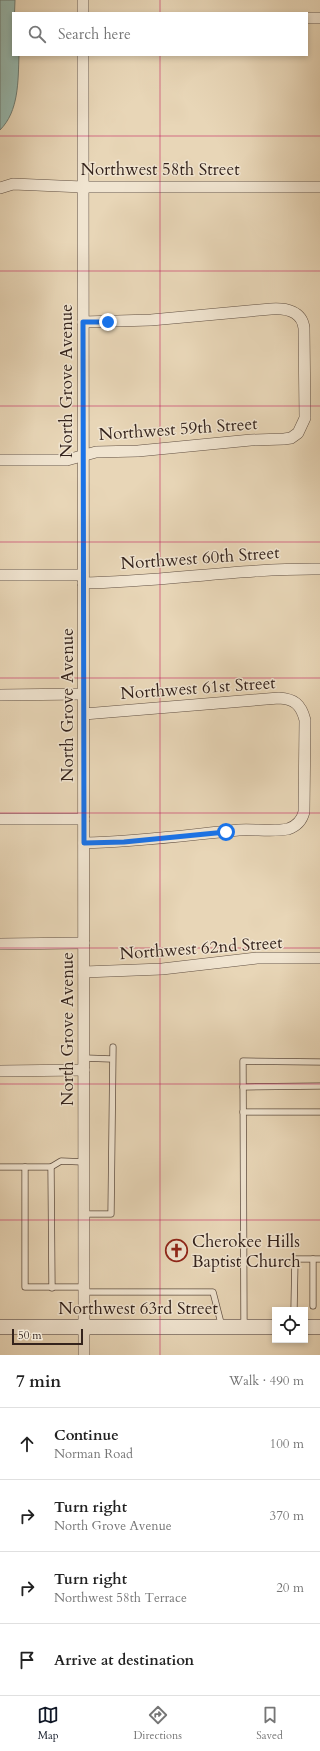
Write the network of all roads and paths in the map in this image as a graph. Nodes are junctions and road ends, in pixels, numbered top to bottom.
1 (83, 0) edge
2 (83, 12) edge
3 (308, 18) edge
4 (320, 18) edge
5 (83, 56) edge
6 (83, 187) junction
7 (320, 187) edge
8 (0, 188) edge
9 (83, 322) junction
10 (83, 456) junction
11 (0, 460) edge
12 (320, 569) edge
13 (0, 575) edge
14 (83, 579) junction
15 (83, 694) junction
16 (0, 695) edge
17 (84, 714) junction
18 (0, 819) edge
19 (84, 819) junction
20 (84, 843) junction
21 (0, 944) edge
22 (84, 944) junction
23 (320, 958) edge
24 (84, 972) junction
25 (112, 1047) dead end
26 (84, 1058) junction
27 (112, 1059) junction
28 (320, 1062) edge
29 (84, 1070) junction
30 (0, 1071) edge
31 (320, 1086) edge
32 (243, 1087) junction
33 (243, 1112) junction
34 (320, 1112) edge
35 (84, 1162) junction
36 (0, 1167) edge
37 (25, 1167) junction
38 (51, 1167) junction
39 (83, 1214) junction
40 (320, 1258) edge
41 (313, 1259) junction
42 (52, 1288) junction
43 (83, 1290) junction
44 (313, 1306) dead end
45 (294, 1307) edge
46 (0, 1327) edge
47 (84, 1327) junction
48 (222, 1327) junction
49 (244, 1327) junction
50 (272, 1327) edge
51 (308, 1327) edge
52 (320, 1327) edge
53 (84, 1355) edge

1 - 2 street
3 - 4 street
5 - 6 street, North Grove Avenue
6 - 7 street, Northwest 58th Street
6 - 8 street, Northwest 58th Street
6 - 9 street, North Grove Avenue
9 - 10 street, North Grove Avenue
9 - 10 street, Northwest 59th Street
10 - 11 street, Northwest 59th Street
10 - 14 street, North Grove Avenue
12 - 14 street, Northwest 60th Street
13 - 14 street, Northwest 60th Street
14 - 15 street, North Grove Avenue
15 - 16 street
15 - 17 street, North Grove Avenue
17 - 19 street, North Grove Avenue
17 - 20 street, Northwest 61st Street
18 - 19 street
19 - 20 street, North Grove Avenue
20 - 22 street, North Grove Avenue
21 - 22 street
22 - 24 street, North Grove Avenue
23 - 24 street, Northwest 62nd Street
24 - 26 street, North Grove Avenue
25 - 27 lane
26 - 27 lane
26 - 29 street, North Grove Avenue
27 - 39 lane
28 - 32 lane
29 - 30 street
29 - 35 street, North Grove Avenue
31 - 32 lane
32 - 33 lane
33 - 34 lane
33 - 49 lane
35 - 38 lane
35 - 39 street, North Grove Avenue
36 - 37 lane
37 - 38 lane
37 - 42 lane
38 - 42 lane
39 - 43 street, North Grove Avenue
40 - 41 lane
41 - 44 lane
41 - 45 lane
42 - 43 lane
43 - 47 street, North Grove Avenue
43 - 48 lane
46 - 47 main road, Northwest 63rd Street
47 - 48 main road, Northwest 63rd Street
47 - 53 street, North Grove Avenue
48 - 49 main road, Northwest 63rd Street
49 - 50 main road, Northwest 63rd Street
51 - 52 main road

